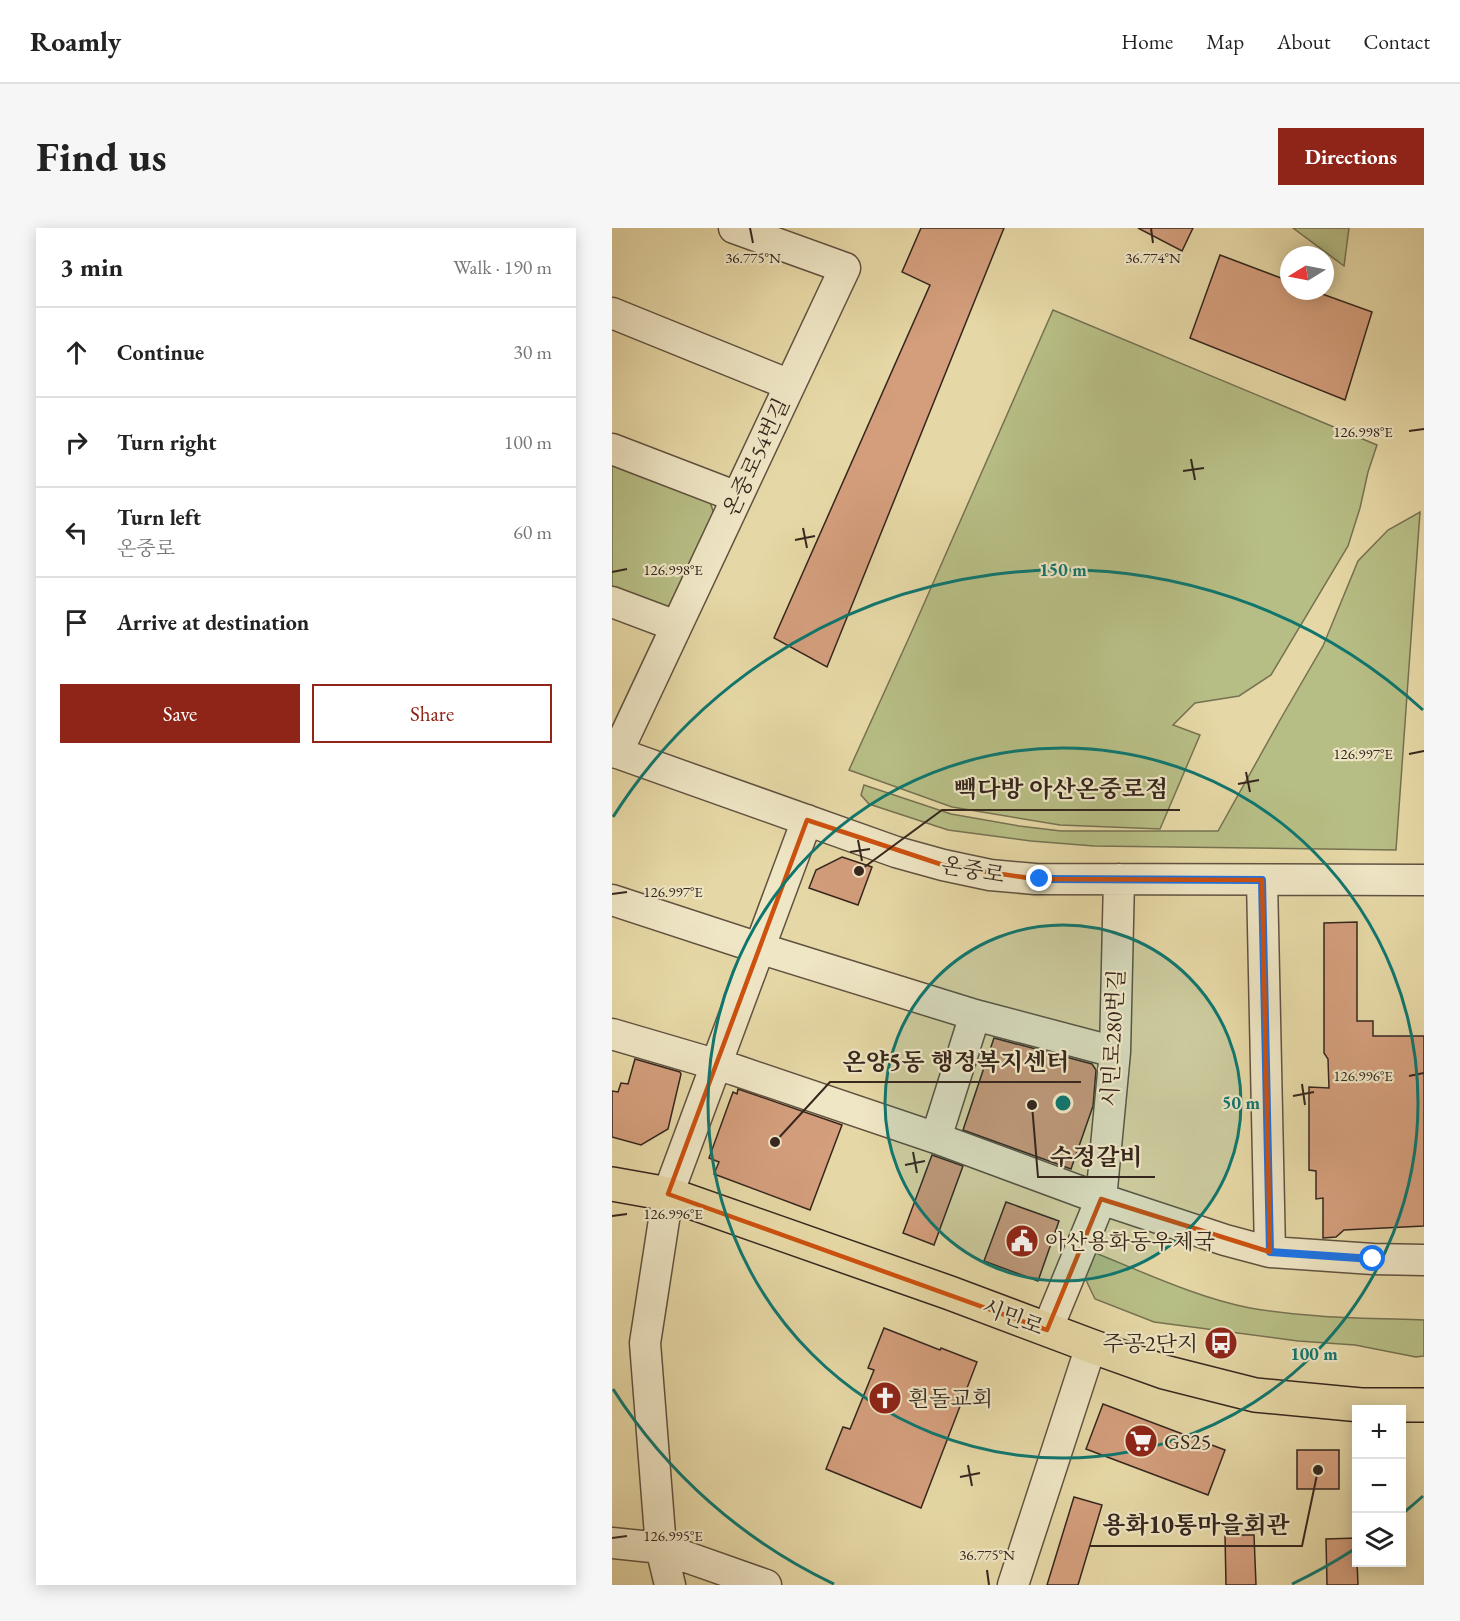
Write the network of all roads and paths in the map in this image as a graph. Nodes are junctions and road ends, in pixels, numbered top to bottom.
1 (734, 228) edge
2 (612, 313) edge
3 (790, 385) junction
4 (612, 449) edge
5 (737, 496) junction
6 (612, 602) edge
7 (676, 626) junction
8 (614, 752) edge
9 (807, 820) junction
10 (1119, 879) junction
11 (1262, 880) junction
12 (1424, 880) edge
13 (612, 900) edge
14 (759, 948) junction
15 (975, 1015) junction
16 (612, 1034) edge
17 (1114, 1052) junction
18 (716, 1064) junction
19 (936, 1138) junction
20 (612, 1184) edge
21 (668, 1194) junction
22 (1101, 1199) junction
23 (1270, 1252) junction
24 (1424, 1260) edge
25 (1047, 1330) junction
26 (1091, 1346) junction
27 (1424, 1405) edge
28 (612, 1543) edge
29 (661, 1548) junction
30 (670, 1585) edge
31 (766, 1585) edge
32 (1013, 1585) edge

1 - 3 street, 온중로54번길
2 - 3 street
3 - 5 street, 온중로54번길
4 - 5 street
5 - 7 street, 온중로54번길
6 - 7 street
7 - 8 street, 온중로54번길
8 - 9 street, 온중로
9 - 10 street, 온중로
9 - 14 street
10 - 11 street, 온중로
10 - 17 street, 시민로280번길
11 - 12 street, 온중로
11 - 23 street
13 - 14 street
14 - 15 street
14 - 18 street
15 - 17 street
15 - 19 street
16 - 18 street
17 - 22 street, 시민로280번길
18 - 19 street
18 - 21 street
19 - 22 street
20 - 21 main road, 시민로
21 - 25 main road, 시민로
21 - 29 street
22 - 23 street
22 - 25 street, 시민로280번길
23 - 24 street
25 - 26 main road, 시민로
26 - 27 main road, 시민로
26 - 32 street
28 - 29 street
29 - 30 street
29 - 31 street

